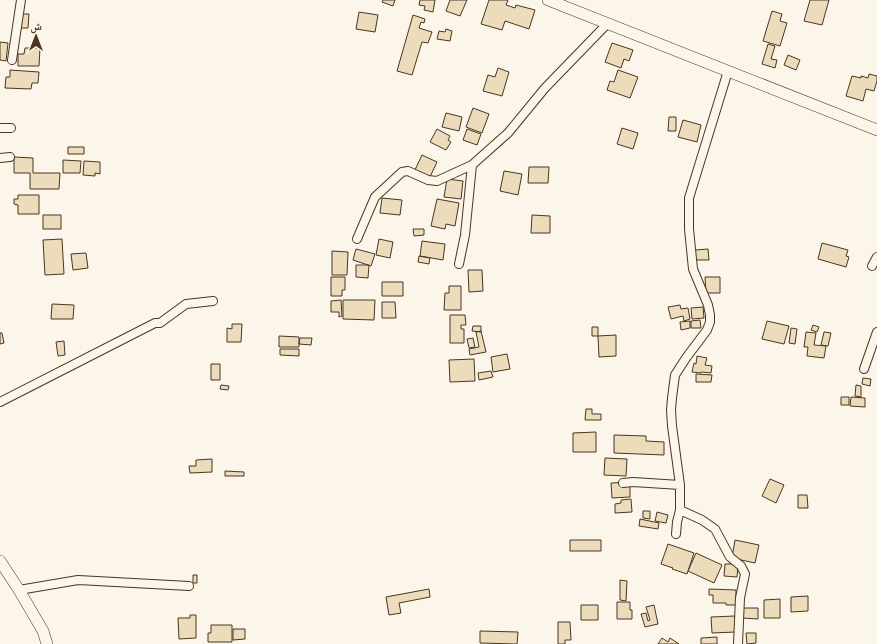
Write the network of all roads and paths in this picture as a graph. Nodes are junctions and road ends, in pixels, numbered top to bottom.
1 (21, 0) edge
2 (548, 0) edge
3 (608, 23) junction
4 (12, 60) dead end
5 (728, 71) junction
6 (0, 128) edge
7 (11, 128) dead end
8 (877, 130) edge
9 (10, 157) dead end
10 (0, 158) edge
11 (472, 165) junction
12 (357, 239) dead end
13 (877, 257) edge
14 (459, 264) dead end
15 (872, 266) dead end
16 (213, 301) dead end
17 (877, 332) edge
18 (864, 369) dead end
19 (0, 402) edge
20 (623, 483) dead end
21 (680, 485) junction
22 (680, 510) junction
23 (676, 534) dead end
24 (0, 561) edge
25 (189, 586) dead end
26 (19, 590) junction
27 (47, 644) edge
28 (738, 644) edge

1 - 4 street
2 - 3 main road
3 - 5 main road
3 - 11 street
5 - 8 main road
5 - 21 street
6 - 7 street
9 - 10 street
11 - 12 street
11 - 14 street
13 - 15 street
16 - 19 street
17 - 18 street
20 - 21 street
21 - 22 street
22 - 23 street
22 - 28 street
24 - 26 main road
25 - 26 street
26 - 27 main road

